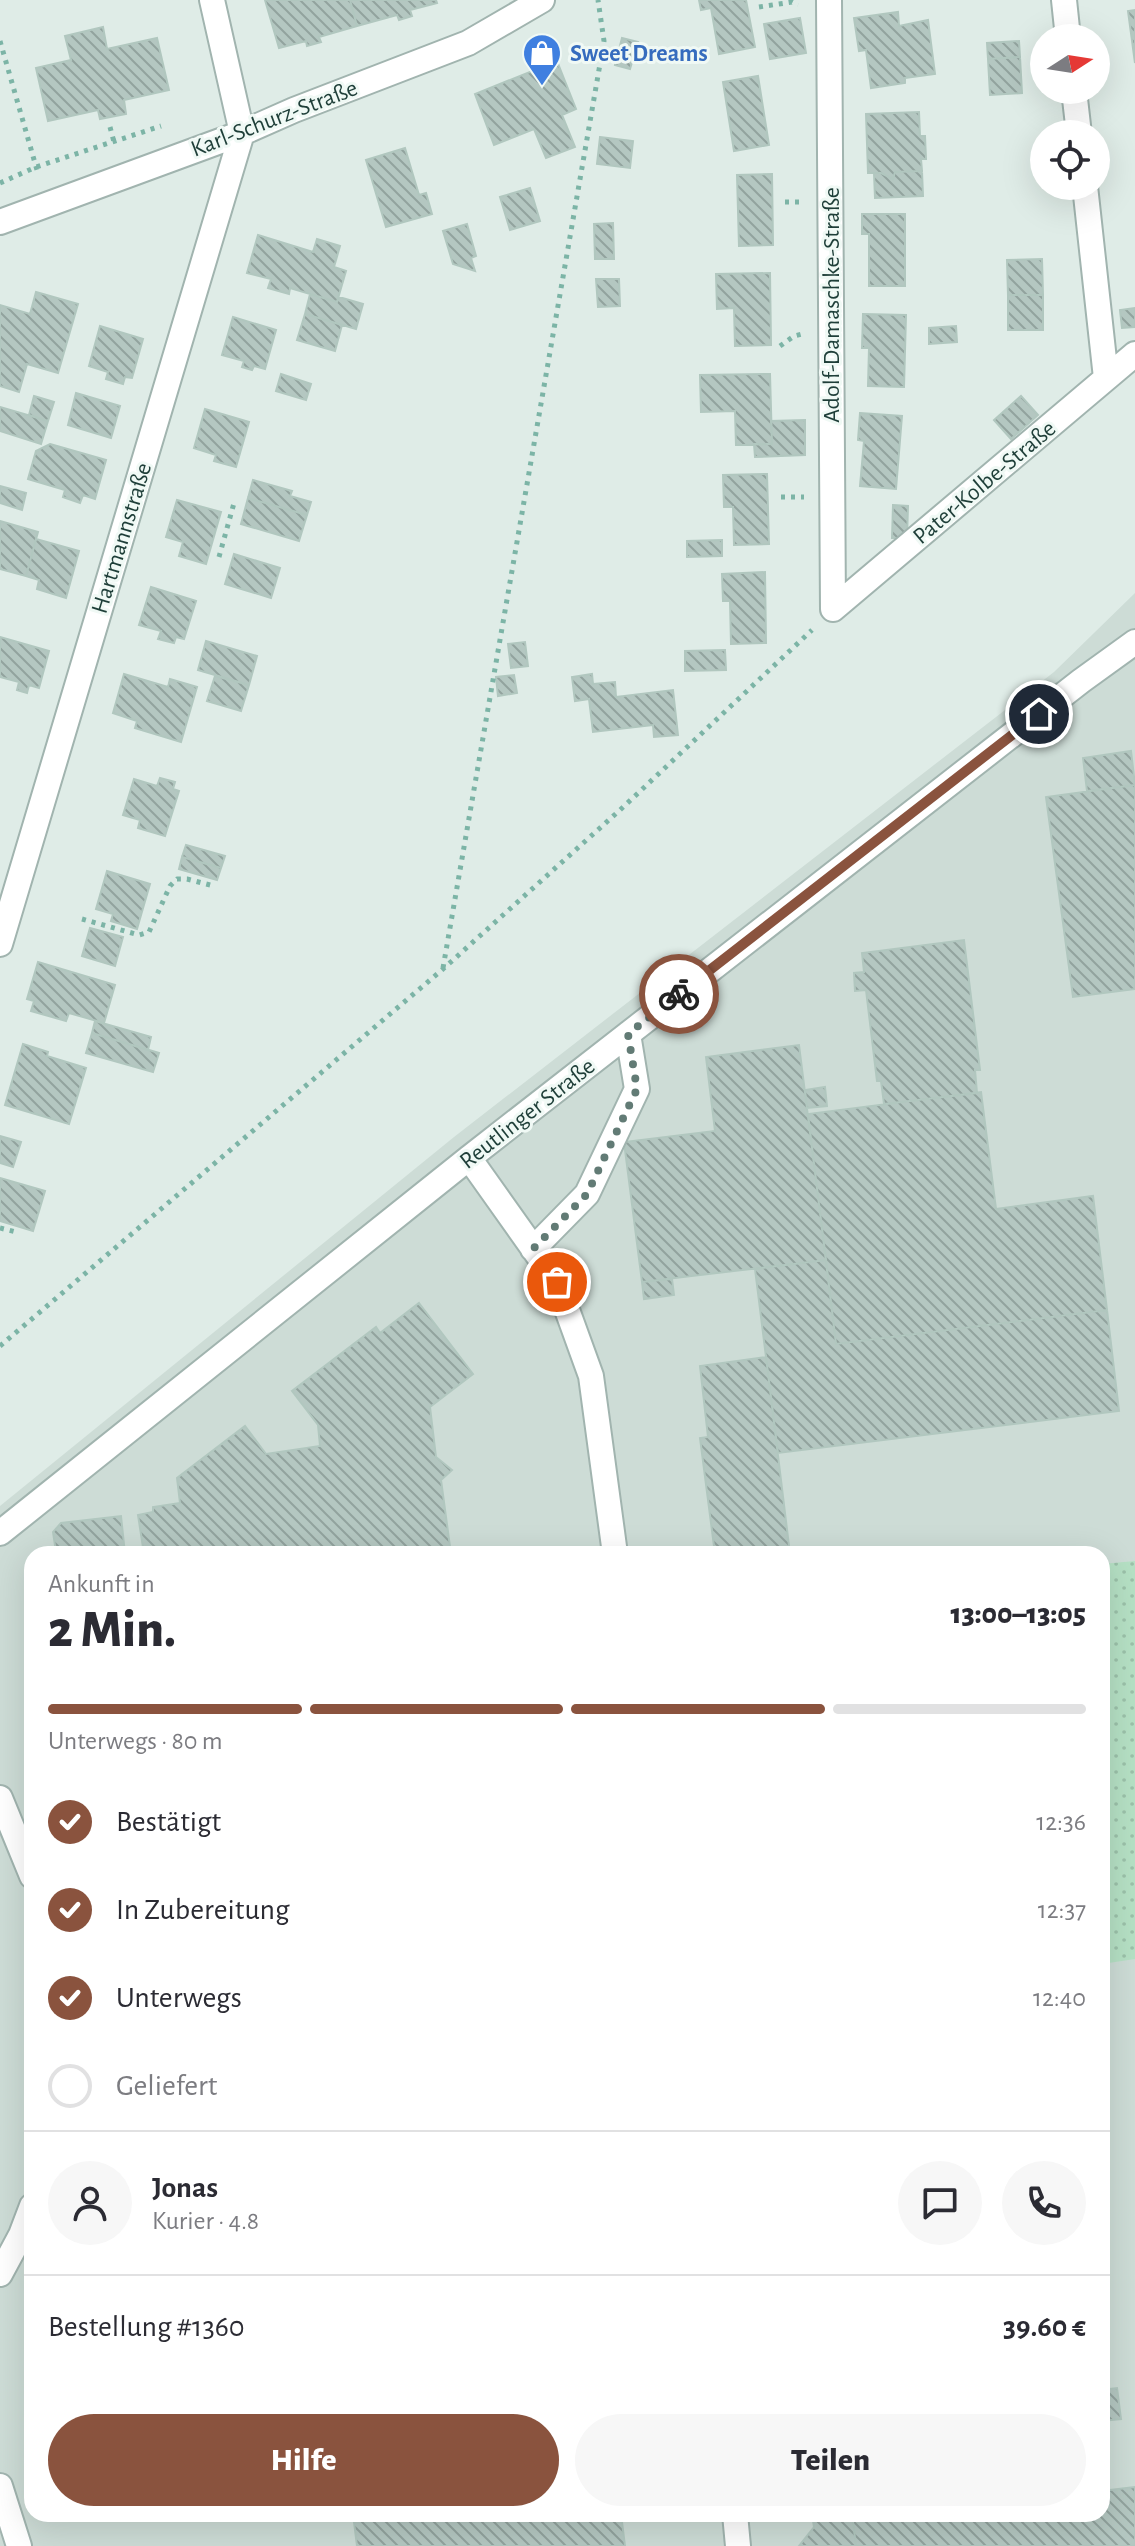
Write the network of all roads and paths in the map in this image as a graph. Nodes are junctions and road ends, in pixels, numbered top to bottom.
1 (212, 0) edge
2 (542, 0) edge
3 (598, 0) edge
4 (829, 0) edge
5 (1064, 0) edge
6 (1067, 24) edge
7 (0, 41) edge
8 (174, 122) dead end
9 (242, 133) junction
10 (36, 167) junction
11 (0, 183) edge
12 (1087, 200) edge
13 (46, 203) junction
14 (0, 222) edge
15 (1135, 354) edge
16 (1106, 378) junction
17 (234, 503) dead end
18 (219, 557) dead end
19 (833, 609) junction
20 (1135, 642) edge
21 (214, 886) dead end
22 (82, 919) dead end
23 (0, 944) edge
24 (443, 969) junction
25 (628, 1034) junction
26 (469, 1158) junction
27 (0, 1228) edge
28 (16, 1232) dead end
29 (533, 1249) junction
30 (0, 1346) edge
31 (0, 1533) edge
32 (614, 1546) edge
33 (0, 1798) edge
34 (24, 1856) edge
35 (24, 2227) edge
36 (0, 2274) edge
37 (0, 2486) edge
38 (736, 2522) edge
39 (19, 2546) edge
40 (738, 2546) edge

1 - 9 street
2 - 9 street, Karl-Schurz-Straße
3 - 24 path
4 - 19 street, Adolf-Damaschke-Straße
5 - 6 street
7 - 10 path
8 - 10 path
9 - 13 street, Karl-Schurz-Straße
9 - 23 street, Hartmannstraße
10 - 11 path
10 - 13 path
12 - 16 street
13 - 14 street, Karl-Schurz-Straße
15 - 16 street, Pater-Kolbe-Straße
16 - 19 street, Pater-Kolbe-Straße
17 - 18 path
19 - 24 path
20 - 25 street, Reutlinger Straße
21 - 22 path
24 - 30 path
25 - 26 street, Reutlinger Straße
25 - 29 street
26 - 29 street
26 - 31 street, Reutlinger Straße
27 - 28 path
29 - 32 street
33 - 34 street
35 - 36 street
37 - 39 street
38 - 40 street

